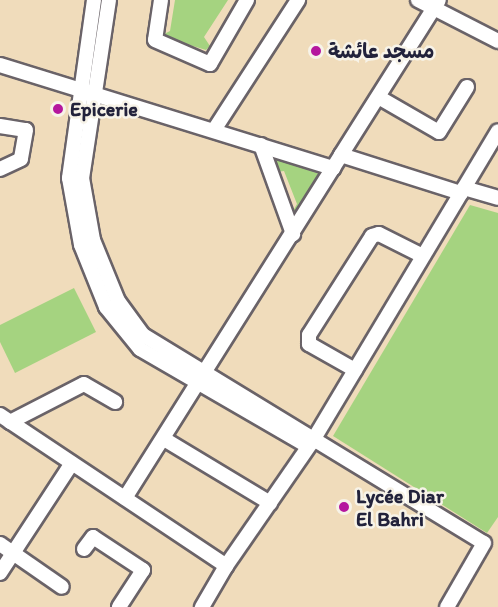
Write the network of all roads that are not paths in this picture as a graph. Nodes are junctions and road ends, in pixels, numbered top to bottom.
1 (94, 0) edge
2 (109, 0) edge
3 (161, 0) edge
4 (247, 0) edge
5 (298, 0) edge
6 (418, 0) edge
7 (436, 4) edge
8 (498, 41) edge
9 (0, 65) edge
10 (81, 87) junction
11 (467, 87) dead end
12 (95, 92) junction
13 (380, 98) junction
14 (0, 126) edge
15 (214, 130) junction
16 (498, 131) edge
17 (261, 145) junction
18 (341, 155) junction
19 (0, 157) edge
20 (21, 159) junction
21 (333, 168) junction
22 (0, 169) edge
23 (462, 190) junction
24 (498, 198) edge
25 (292, 234) junction
26 (423, 256) junction
27 (355, 370) junction
28 (202, 380) junction
29 (115, 402) dead end
30 (5, 418) edge
31 (164, 439) junction
32 (312, 442) junction
33 (72, 463) junction
34 (125, 498) junction
35 (270, 503) junction
36 (484, 543) junction
37 (0, 544) edge
38 (84, 549) dead end
39 (498, 550) edge
40 (13, 553) junction
41 (226, 566) junction
42 (0, 573) edge
43 (62, 587) dead end
44 (119, 607) edge
45 (202, 607) edge
46 (447, 607) edge

1 - 10 street
2 - 12 street
3 - 4 street
5 - 15 street
6 - 7 street
7 - 8 street
7 - 13 street
9 - 10 street
10 - 12 street
10 - 28 street
11 - 13 street
12 - 15 street
12 - 28 street
13 - 18 street
14 - 20 street
15 - 17 street
16 - 23 street
17 - 21 street
17 - 25 street
18 - 21 street
18 - 23 street
19 - 20 street
20 - 22 street
21 - 25 street
23 - 24 street
23 - 26 street
25 - 28 street
26 - 27 street
26 - 27 street
27 - 32 street
28 - 31 street
28 - 32 street
29 - 30 street
30 - 33 street
31 - 34 street
31 - 35 street
32 - 35 street
32 - 36 street
33 - 34 street
33 - 40 street
34 - 41 street
35 - 41 street
36 - 39 street
36 - 46 street
37 - 40 street
38 - 44 street
40 - 42 street
40 - 43 street
41 - 45 street

